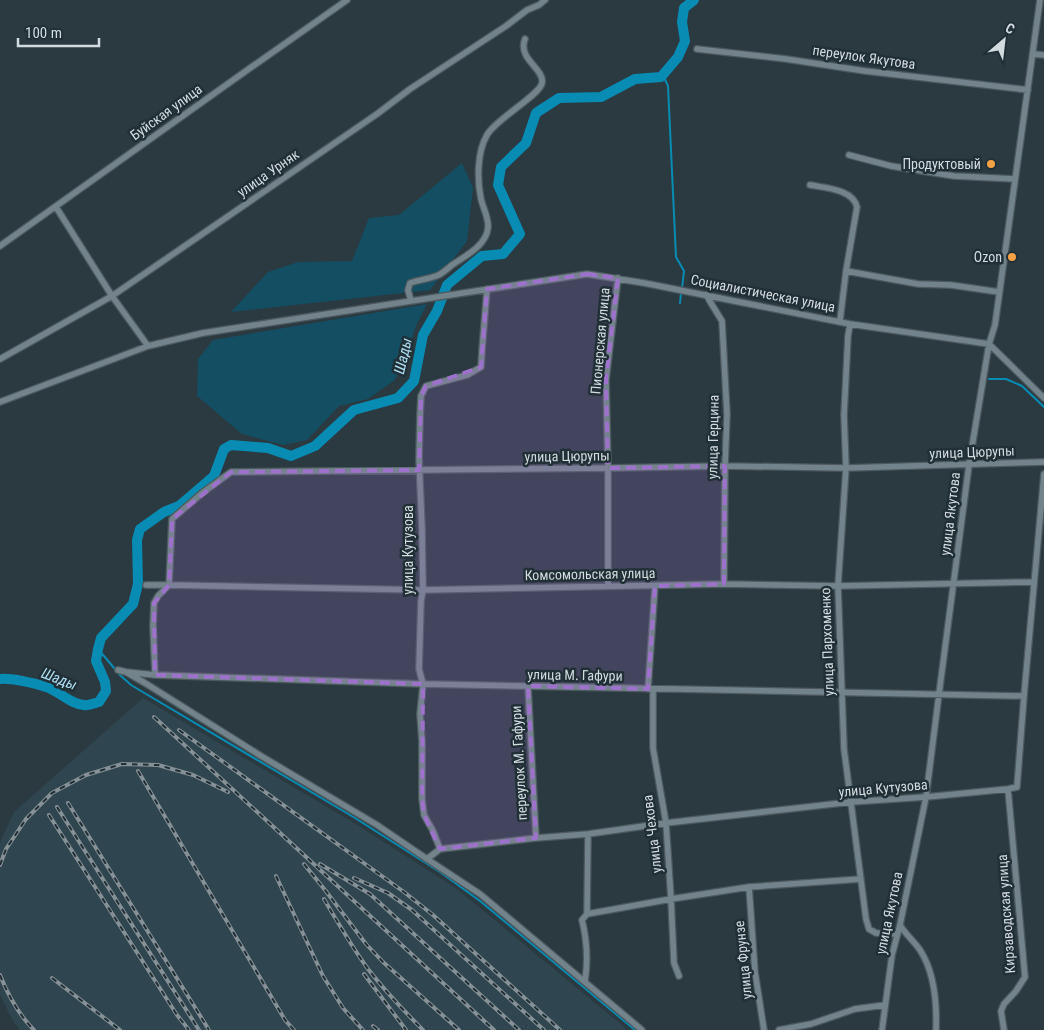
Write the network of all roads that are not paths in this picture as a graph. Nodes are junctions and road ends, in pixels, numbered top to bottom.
1 (347, 0) edge
2 (546, 0) edge
3 (1040, 0) edge
4 (539, 3) edge
5 (525, 39) dead end
6 (697, 49) dead end
7 (1033, 54) junction
8 (1044, 55) edge
9 (1028, 90) junction
10 (848, 155) dead end
11 (1015, 179) junction
12 (810, 185) dead end
13 (56, 207) junction
14 (0, 246) edge
15 (846, 271) junction
16 (618, 278) junction
17 (487, 289) junction
18 (999, 292) junction
19 (706, 295) junction
20 (112, 296) junction
21 (411, 301) junction
22 (840, 321) junction
23 (850, 324) junction
24 (989, 344) junction
25 (148, 346) junction
26 (0, 359) edge
27 (1044, 398) edge
28 (0, 402) edge
29 (1044, 462) edge
30 (969, 465) junction
31 (725, 466) junction
32 (608, 468) junction
33 (846, 468) junction
34 (420, 470) junction
35 (1044, 474) edge
36 (1034, 582) junction
37 (169, 584) junction
38 (724, 584) junction
39 (954, 584) junction
40 (146, 585) dead end
41 (608, 586) junction
42 (655, 586) junction
43 (838, 586) junction
44 (422, 590) junction
45 (118, 670) dead end
46 (126, 672) junction
47 (155, 675) junction
48 (423, 684) junction
49 (528, 686) junction
50 (650, 689) junction
51 (841, 693) junction
52 (939, 694) junction
53 (1024, 696) junction
54 (1008, 789) junction
55 (926, 797) junction
56 (851, 802) junction
57 (666, 823) junction
58 (588, 834) junction
59 (536, 838) junction
60 (440, 848) junction
61 (427, 859) junction
62 (861, 879) junction
63 (749, 887) junction
64 (671, 899) junction
65 (586, 914) junction
66 (900, 925) junction
67 (897, 934) junction
68 (679, 976) dead end
69 (585, 981) junction
70 (885, 1005) junction
71 (642, 1030) edge
72 (764, 1030) edge
73 (779, 1030) edge
74 (882, 1030) edge
75 (936, 1030) edge
76 (1004, 1030) edge

1 - 13 street, Буйская улица
2 - 4 street, улица Урняк
3 - 7 street, улица Якутова
4 - 20 street, улица Урняк
5 - 21 street
6 - 9 street, переулок Якутова
7 - 8 street
7 - 9 street, улица Якутова
9 - 11 street, улица Якутова
10 - 11 street
11 - 18 street, улица Якутова
12 - 15 street
13 - 14 street, Буйская улица
13 - 20 street
15 - 18 street
15 - 22 street
16 - 17 street, Социалистическая улица
16 - 19 street, Социалистическая улица
16 - 32 street, Пионерская улица
17 - 21 street, Социалистическая улица
17 - 34 street, улица Кутузова
18 - 24 street, улица Якутова
19 - 22 street, Социалистическая улица
19 - 31 street, улица Герцина
20 - 25 street
20 - 26 street, улица Урняк
21 - 25 street, Социалистическая улица
22 - 23 street, Социалистическая улица
23 - 24 street, Социалистическая улица
23 - 33 street, улица Пархоменко
24 - 27 street
24 - 30 street, улица Якутова
25 - 28 street, Социалистическая улица
29 - 30 street, улица Цюрупы
30 - 33 street, улица Цюрупы
30 - 39 street, улица Якутова
31 - 32 street, улица Цюрупы
31 - 33 street, улица Цюрупы
31 - 38 street, улица Герцина
32 - 34 street, улица Цюрупы
32 - 41 street, Пионерская улица
33 - 43 street, улица Пархоменко
34 - 37 street, улица Цюрупы
34 - 44 street, улица Кутузова
35 - 36 street
36 - 39 street, Комсомольская улица
36 - 53 street
37 - 40 street, Комсомольская улица
37 - 44 street, Комсомольская улица
37 - 47 street
38 - 42 street, Комсомольская улица
38 - 43 street, Комсомольская улица
39 - 43 street, Комсомольская улица
39 - 52 street, улица Якутова
41 - 42 street, Комсомольская улица
41 - 44 street, Комсомольская улица
42 - 50 street, улица Чехова
43 - 51 street, улица Пархоменко
44 - 48 street, улица Кутузова
45 - 46 street
46 - 47 street, улица М. Гафури
46 - 61 street
47 - 48 street, улица М. Гафури
48 - 49 street, улица М. Гафури
48 - 60 street, улица Кутузова
49 - 50 street, улица М. Гафури
49 - 59 street, переулок М. Гафури
50 - 51 street, улица М. Гафури
50 - 57 street, улица Чехова
51 - 52 street, улица М. Гафури
51 - 56 street, улица Пархоменко
52 - 53 street, улица М. Гафури
52 - 55 street, улица Якутова
53 - 54 street
54 - 55 street, улица Кутузова
54 - 76 street, Кирзаводская улица
55 - 56 street, улица Кутузова
55 - 66 street, улица Якутова
56 - 57 street, улица Кутузова
56 - 62 street, улица Пархоменко
57 - 58 street, улица Кутузова
57 - 64 street, улица Чехова
58 - 59 street, улица Кутузова
58 - 65 street
59 - 60 street, улица Кутузова
60 - 61 street
61 - 69 street
62 - 63 street
62 - 67 street, улица Пархоменко
63 - 64 street
63 - 72 street, улица Фрунзе
64 - 65 street
64 - 68 street, улица Чехова
65 - 69 street
66 - 67 street, улица Якутова
66 - 75 street
67 - 70 street, улица Якутова
69 - 71 street
70 - 73 street
70 - 74 street, улица Якутова

